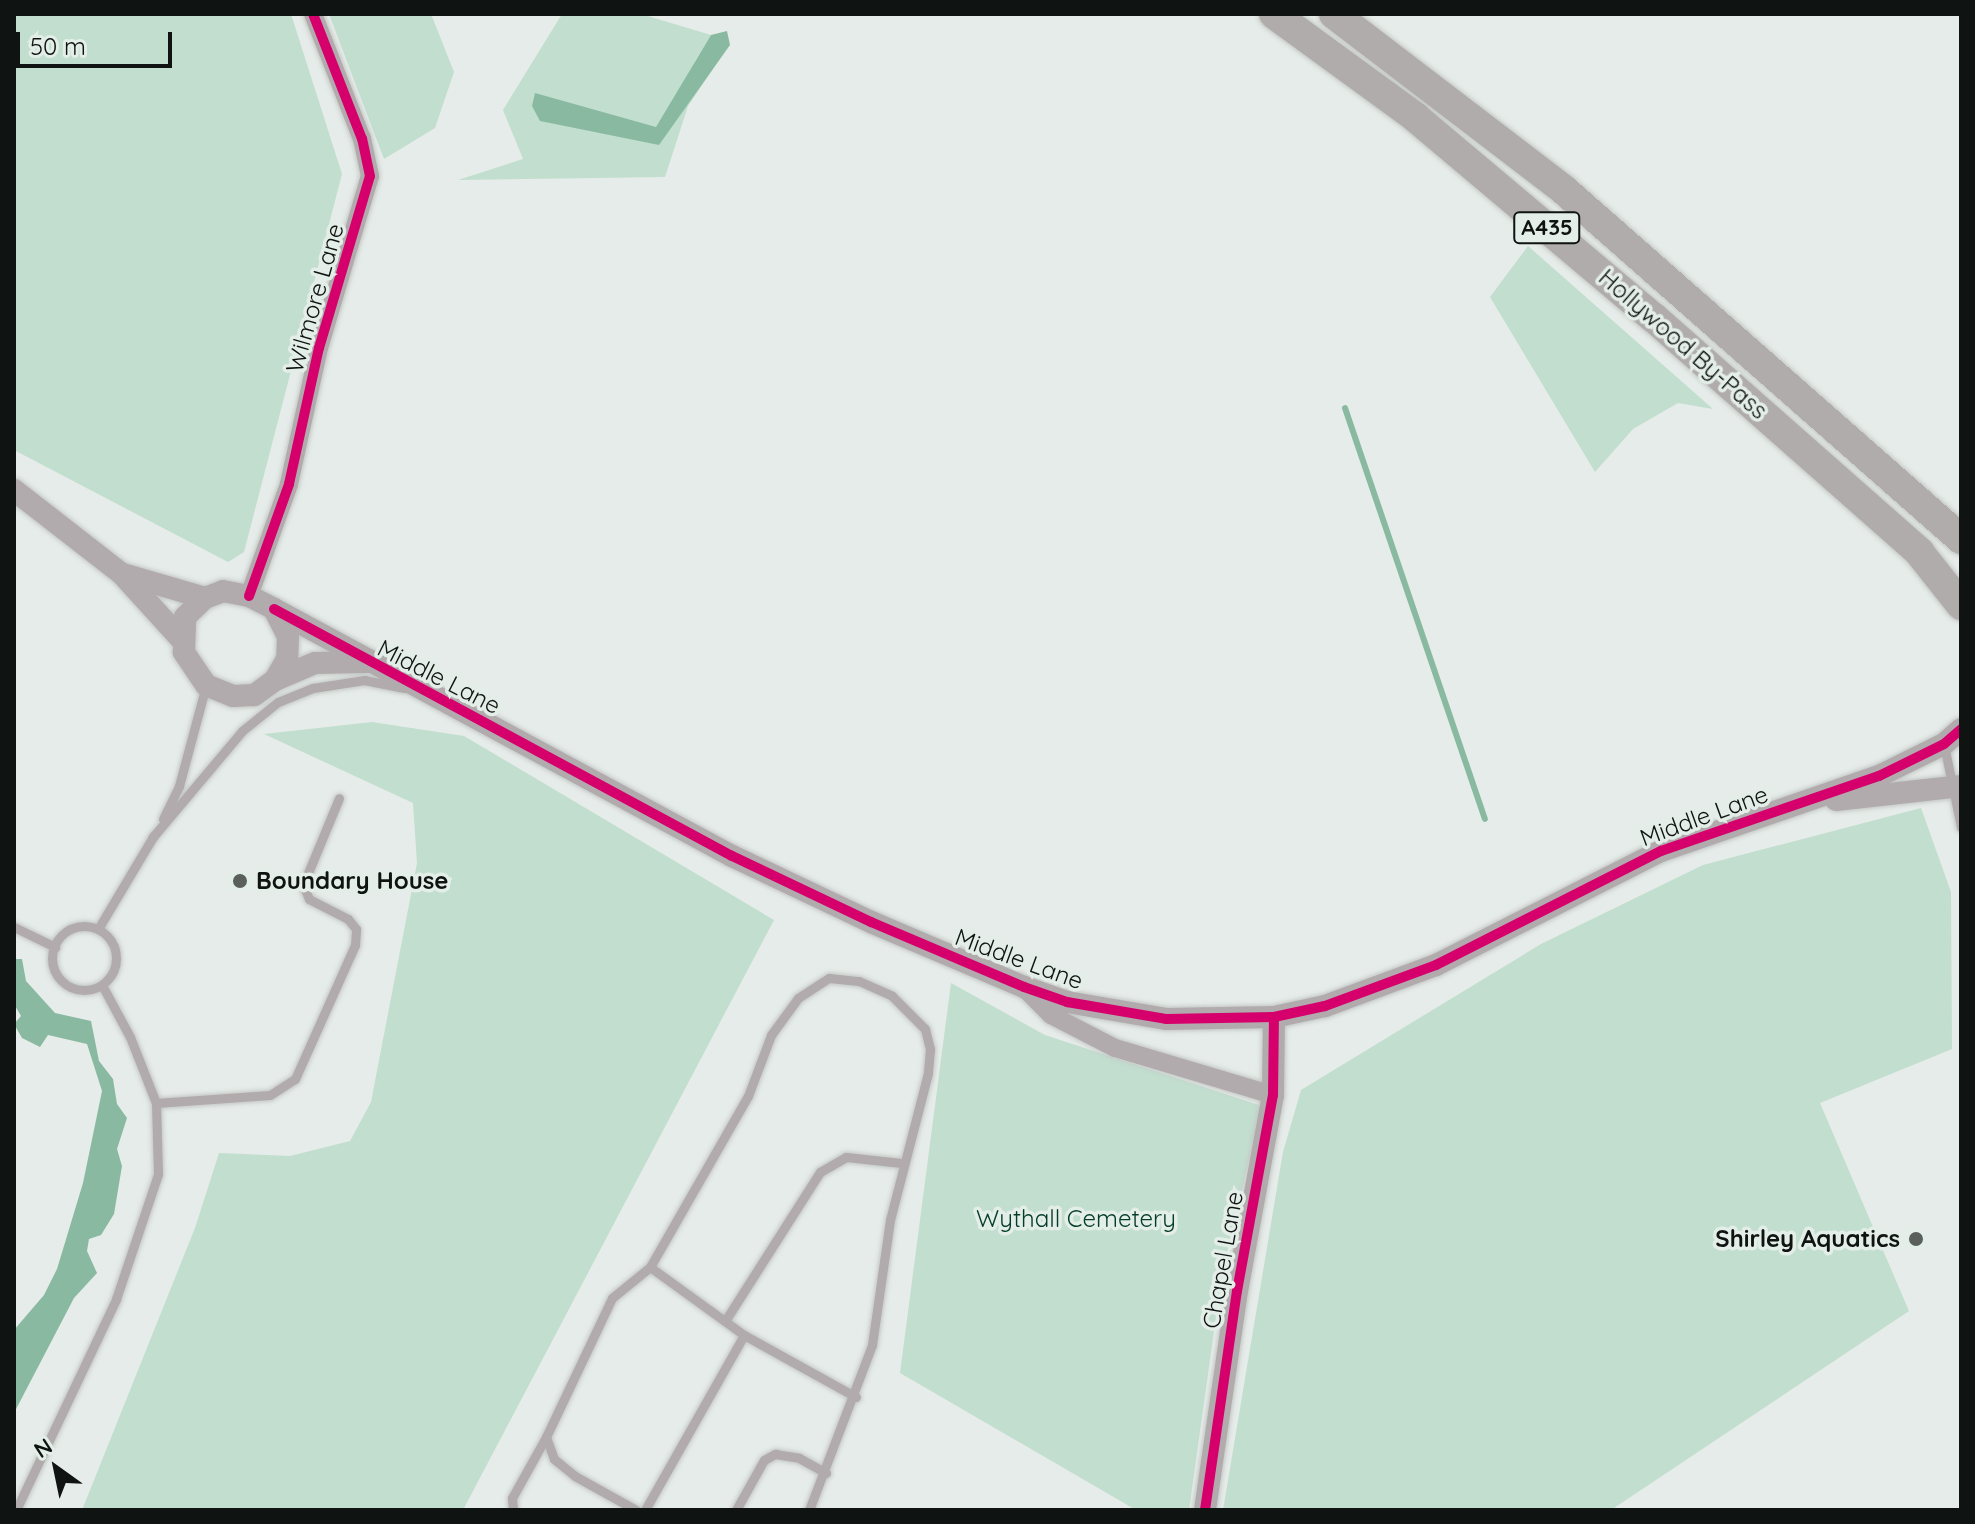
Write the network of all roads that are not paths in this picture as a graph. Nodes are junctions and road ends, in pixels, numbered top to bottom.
1 (313, 14) edge
2 (1274, 14) edge
3 (1334, 14) edge
4 (14, 490) edge
5 (1961, 539) edge
6 (122, 574) junction
7 (249, 596) junction
8 (205, 598) junction
9 (1961, 605) edge
10 (274, 609) junction
11 (181, 639) junction
12 (367, 662) junction
13 (275, 680) junction
14 (206, 685) junction
15 (427, 693) junction
16 (1961, 729) edge
17 (1944, 744) junction
18 (1957, 786) edge
19 (339, 798) dead end
20 (1772, 812) junction
21 (1961, 827) edge
22 (152, 838) junction
23 (14, 927) edge
24 (98, 929) junction
25 (55, 947) junction
26 (102, 985) junction
27 (1024, 987) junction
28 (1274, 1017) junction
29 (1273, 1095) junction
30 (156, 1103) junction
31 (902, 1163) junction
32 (650, 1267) junction
33 (725, 1321) junction
34 (744, 1335) junction
35 (856, 1397) junction
36 (546, 1437) junction
37 (826, 1473) junction
38 (16, 1510) edge
39 (513, 1510) edge
40 (636, 1510) edge
41 (645, 1510) edge
42 (736, 1510) edge
43 (809, 1510) edge
44 (1205, 1510) edge

1 - 7 street, Wilmore Lane
2 - 9 highway, Hollywood By-Pass / A435
3 - 5 highway, Hollywood By-Pass / A435
4 - 6 street, Middle Lane
6 - 8 street, Middle Lane
6 - 11 street, Middle Lane
7 - 8 street, Middle Lane
7 - 10 street, Middle Lane
8 - 11 street
10 - 12 street, Middle Lane
10 - 13 street
11 - 14 street, Middle Lane
12 - 13 street, Middle Lane
12 - 15 street, Middle Lane
13 - 14 street, Middle Lane
14 - 22 lane
15 - 22 lane
15 - 27 street, Middle Lane
16 - 17 street, Middle Lane
17 - 18 lane
17 - 20 street, Middle Lane
18 - 20 street, Middle Lane
18 - 21 lane
19 - 30 lane
20 - 28 street, Middle Lane
22 - 24 lane
23 - 25 lane
24 - 25 lane
24 - 26 lane
25 - 26 lane
26 - 30 lane
27 - 28 street, Middle Lane
27 - 29 street
28 - 29 street, Chapel Lane
29 - 44 street, Chapel Lane
30 - 38 lane
31 - 32 lane
31 - 33 lane
31 - 35 lane
32 - 33 lane
32 - 36 lane
33 - 34 lane
34 - 35 lane
34 - 41 lane
35 - 37 lane
36 - 39 lane
36 - 40 lane
37 - 42 lane
37 - 43 lane

